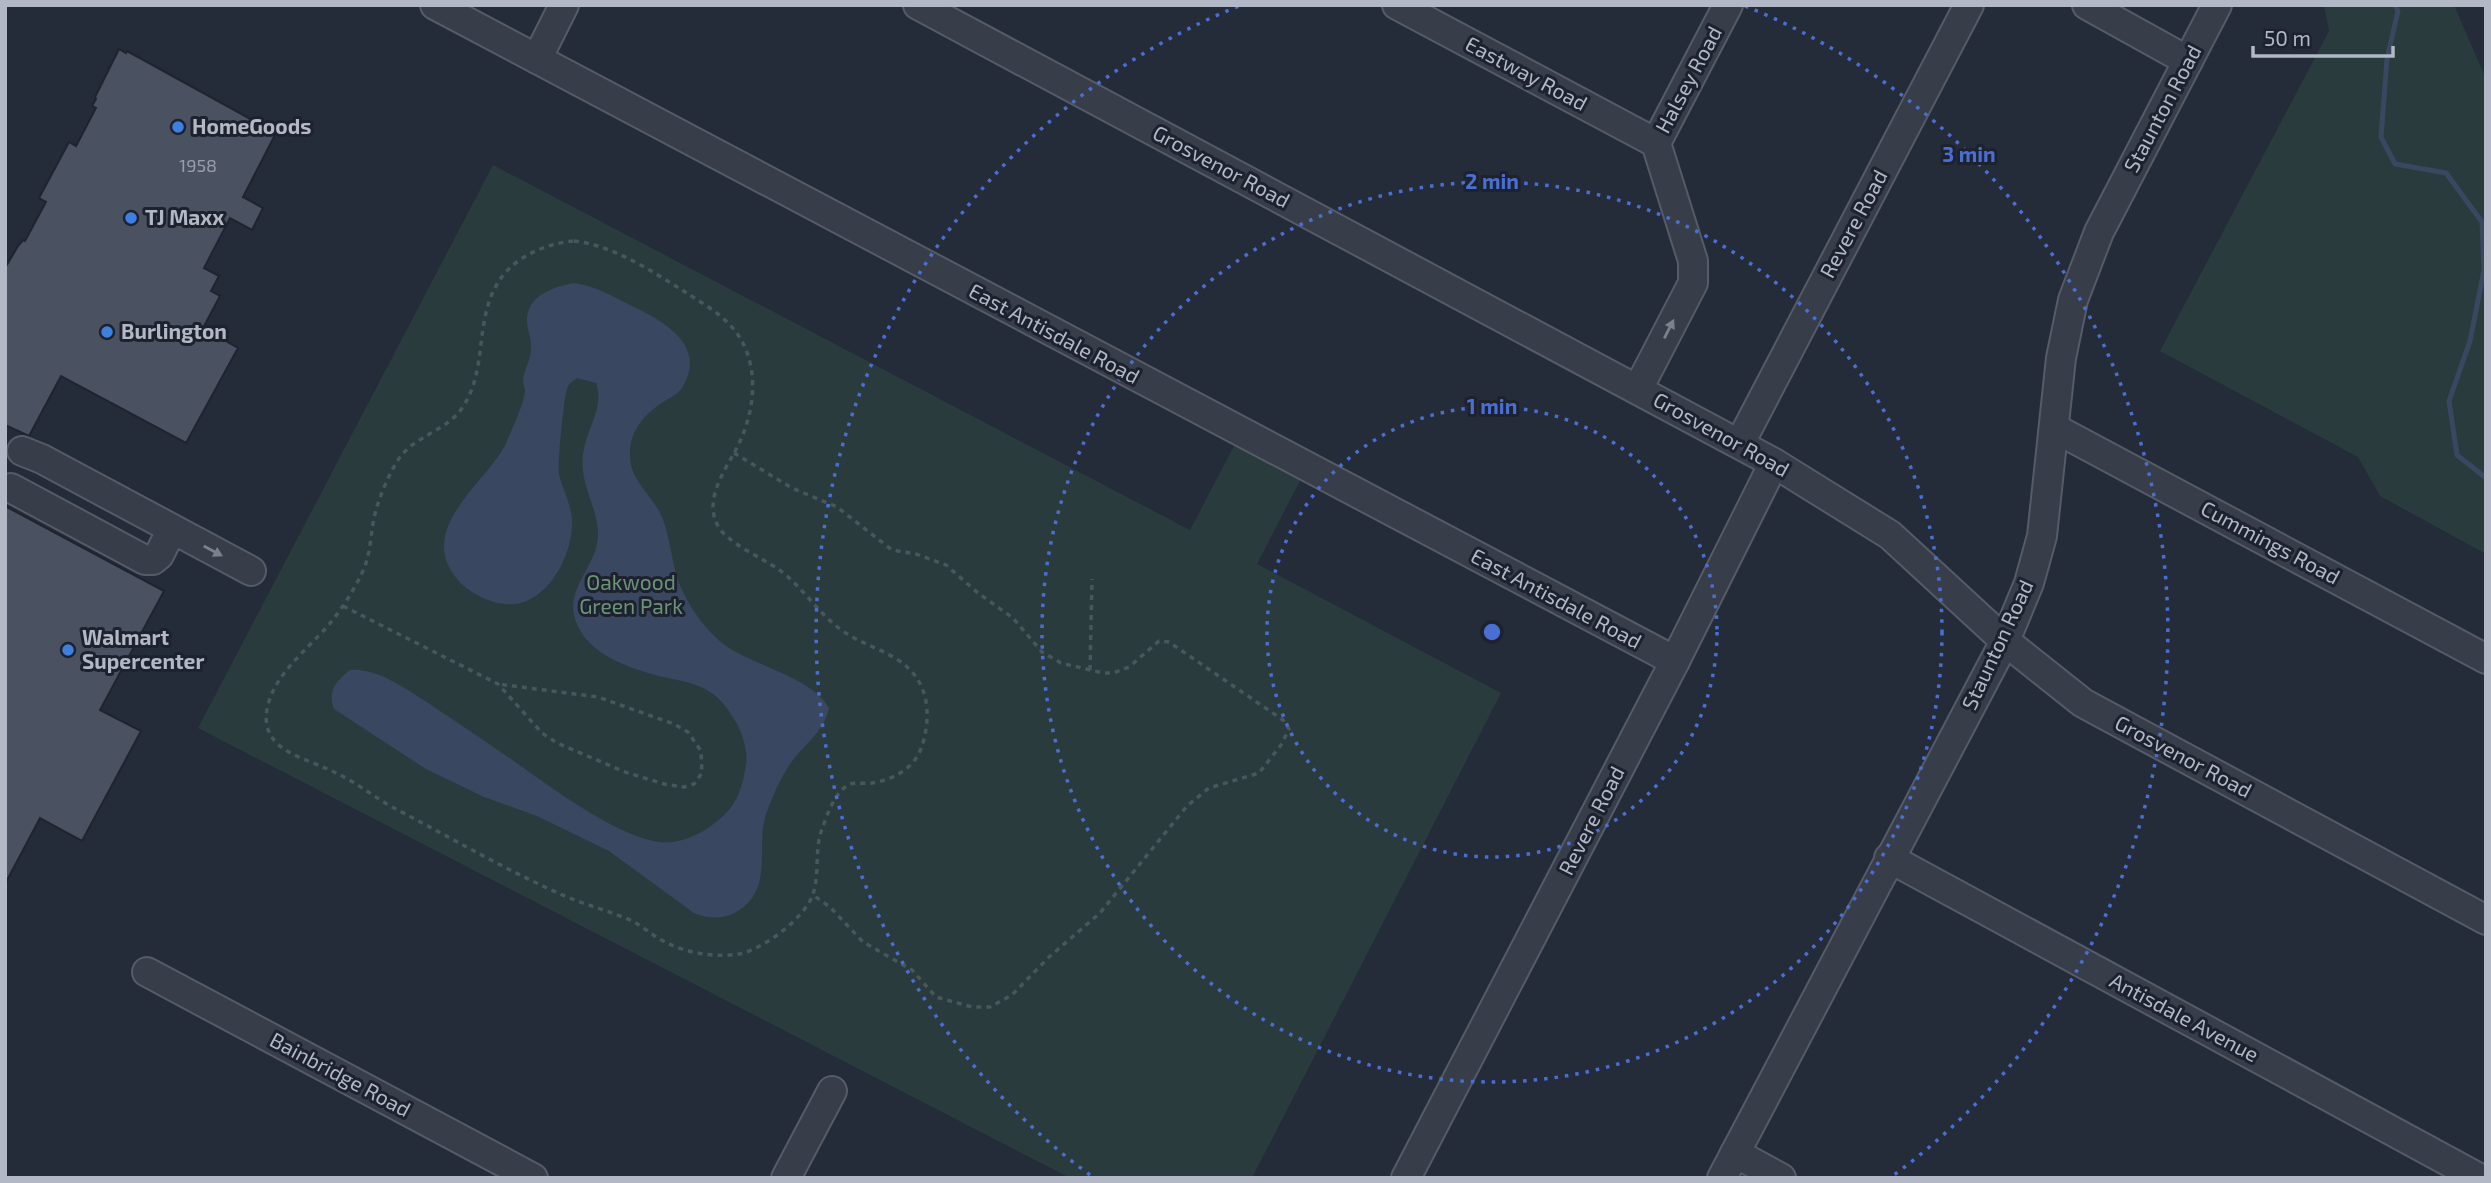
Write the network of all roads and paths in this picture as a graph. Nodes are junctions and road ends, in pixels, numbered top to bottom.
1 (435, 5) edge
2 (564, 5) edge
3 (918, 5) edge
4 (1397, 5) edge
5 (1728, 5) edge
6 (1969, 5) edge
7 (2087, 5) edge
8 (2217, 5) edge
9 (537, 59) junction
10 (2188, 61) junction
11 (1656, 143) junction
12 (1638, 389) junction
13 (2053, 428) junction
14 (1740, 443) junction
15 (14, 446) edge
16 (734, 453) junction
17 (1774, 463) junction
18 (8, 488) edge
19 (102, 492) junction
20 (84, 528) junction
21 (172, 529) junction
22 (251, 571) dead end
23 (1092, 579) dead end
24 (343, 606) junction
25 (2005, 641) junction
26 (2486, 659) edge
27 (1675, 662) junction
28 (1090, 670) junction
29 (498, 684) junction
30 (1889, 858) junction
31 (813, 895) junction
32 (2486, 920) edge
33 (147, 972) dead end
34 (832, 1091) dead end
35 (1735, 1153) junction
36 (533, 1178) edge
37 (786, 1178) edge
38 (1406, 1178) edge
39 (1722, 1178) edge
40 (1781, 1178) edge
41 (2479, 1178) edge

1 - 9 street, East Antisdale Road
2 - 9 street
3 - 12 street, Grosvenor Road
4 - 11 street, Eastway Road
5 - 11 street, Halsey Road
6 - 14 street, Revere Road
7 - 10 street
8 - 10 street, Staunton Road
9 - 27 street, East Antisdale Road
10 - 13 street, Staunton Road
12 -> 11 street, Halsey Road
12 - 14 street, Grosvenor Road
13 - 25 street, Staunton Road
13 - 26 street, Cummings Road
14 - 17 street, Grosvenor Road
15 - 18 street
15 - 19 street
16 - 24 path
16 - 28 path
16 - 31 path
17 - 25 street, Grosvenor Road
17 - 27 street, Revere Road
18 - 20 street
19 - 20 street
19 - 20 street
19 - 20 street
19 - 21 street
20 - 21 street
21 -> 22 street
23 - 28 path
24 - 29 path
24 - 31 path
25 - 30 street, Staunton Road
25 - 32 street, Grosvenor Road
27 - 38 street, Revere Road
28 - 31 path
29 - 29 path
30 - 35 street, Staunton Road
30 - 41 street, Antisdale Avenue
33 - 36 street, Bainbridge Road
34 - 37 street
35 - 39 street, Staunton Road
35 - 40 street

